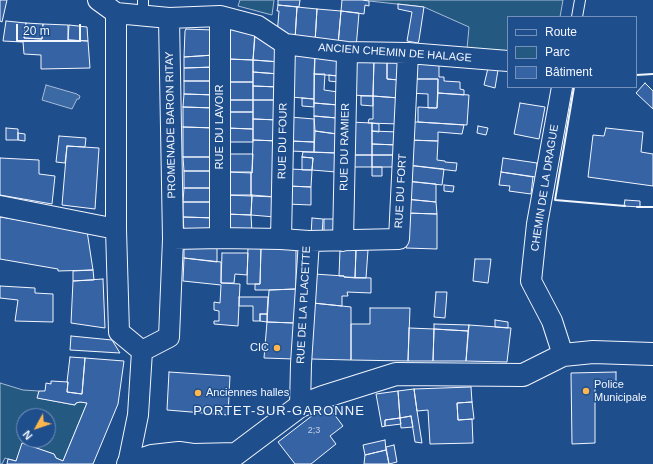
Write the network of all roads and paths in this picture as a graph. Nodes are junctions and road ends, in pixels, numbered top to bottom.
1 (98, 0) edge
2 (580, 0) edge
3 (143, 8) edge
4 (116, 13) junction
5 (220, 16) junction
6 (577, 16) edge
7 (169, 18) junction
8 (285, 44) junction
9 (347, 52) junction
10 (408, 53) junction
11 (507, 61) edge
12 (562, 88) edge
13 (0, 206) edge
14 (116, 229) junction
15 (173, 238) junction
16 (220, 238) junction
17 (281, 238) junction
18 (309, 241) junction
19 (343, 241) junction
20 (142, 350) junction
21 (653, 354) edge
22 (563, 355) junction
23 (300, 406) junction
24 (240, 459) edge
25 (128, 464) edge

1 - 4 street
2 - 6 lane
3 - 4 street
3 - 7 street
4 - 14 street
5 - 7 street, ANCIEN CHEMIN DE HALAGE
5 - 8 street, ANCIEN CHEMIN DE HALAGE
5 - 16 street, RUE DU LAVOIR
7 - 15 street, PROMENADE BARON RITAY
8 - 9 street, ANCIEN CHEMIN DE HALAGE
8 - 17 street, RUE DU FOUR
9 - 10 street, ANCIEN CHEMIN DE HALAGE
9 - 19 street, RUE DU RAMIER
10 - 11 street, ANCIEN CHEMIN DE HALAGE
10 - 19 street, RUE DU FORT
12 - 22 street, CHEMIN DE LA DRAGUE
13 - 14 street
14 - 20 street
15 - 16 street, RUE DE LA PLACETTE
15 - 20 street, PROMENADE BARON RITAY
16 - 17 street, RUE DE LA PLACETTE
17 - 18 street, RUE DE LA PLACETTE
18 - 19 street, RUE DU FORT
18 - 23 street, RUE DE LA PLACETTE
20 - 25 street
21 - 22 street
22 - 23 street
23 - 24 street
24 - 25 street

